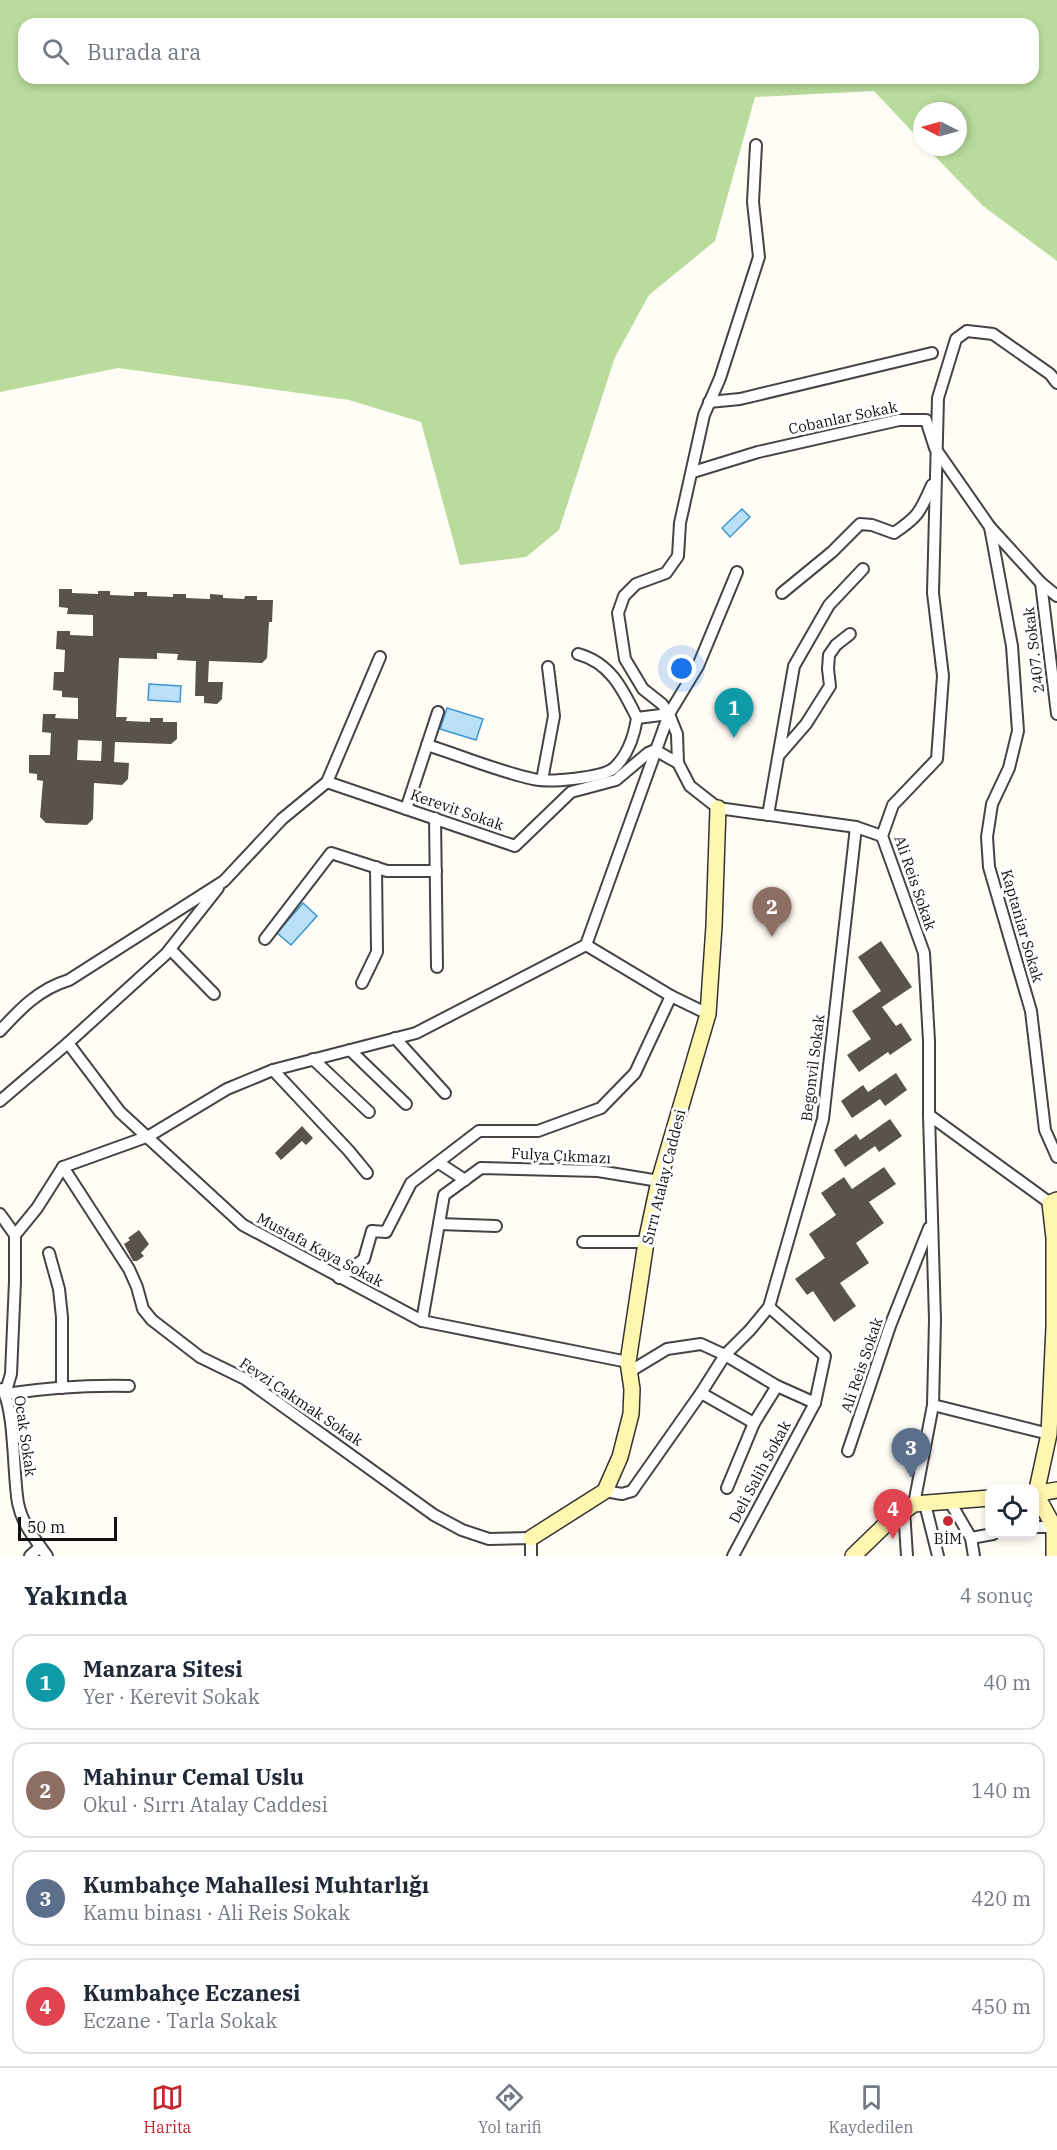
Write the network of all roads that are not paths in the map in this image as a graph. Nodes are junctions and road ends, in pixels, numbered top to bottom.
1 (756, 145) dead end
2 (932, 352) dead end
3 (1057, 383) edge
4 (709, 402) junction
5 (935, 448) junction
6 (693, 472) junction
7 (935, 479) junction
8 (990, 526) junction
9 (863, 569) dead end
10 (737, 573) dead end
11 (1041, 583) junction
12 (782, 593) dead end
13 (1057, 596) edge
14 (850, 634) dead end
15 (578, 654) dead end
16 (380, 657) dead end
17 (548, 667) dead end
18 (438, 712) dead end
19 (669, 714) junction
20 (1057, 714) edge
21 (637, 718) junction
22 (427, 745) junction
23 (655, 750) junction
24 (780, 754) junction
25 (678, 763) junction
26 (542, 780) junction
27 (327, 782) junction
28 (718, 808) junction
29 (406, 809) junction
30 (768, 815) junction
31 (435, 819) junction
32 (856, 827) junction
33 (882, 836) junction
34 (376, 867) junction
35 (436, 871) junction
36 (224, 881) junction
37 (265, 939) dead end
38 (586, 945) junction
39 (170, 949) junction
40 (437, 967) dead end
41 (362, 983) dead end
42 (214, 994) dead end
43 (671, 996) junction
44 (708, 1014) junction
45 (0, 1031) edge
46 (395, 1038) junction
47 (68, 1043) junction
48 (350, 1050) junction
49 (313, 1059) junction
50 (273, 1070) junction
51 (445, 1094) dead end
52 (0, 1101) edge
53 (406, 1104) dead end
54 (369, 1112) dead end
55 (929, 1115) junction
56 (149, 1136) junction
57 (1057, 1157) edge
58 (439, 1163) junction
59 (63, 1167) junction
60 (367, 1173) dead end
61 (465, 1180) junction
62 (659, 1181) junction
63 (1053, 1202) edge
64 (0, 1214) edge
65 (932, 1222) junction
66 (439, 1224) junction
67 (496, 1226) dead end
68 (15, 1235) junction
69 (1055, 1238) edge
70 (583, 1242) dead end
71 (646, 1242) junction
72 (49, 1253) dead end
73 (339, 1278) junction
74 (769, 1307) junction
75 (422, 1321) junction
76 (1056, 1327) edge
77 (724, 1355) junction
78 (628, 1367) junction
79 (129, 1386) dead end
80 (777, 1386) junction
81 (62, 1388) junction
82 (3, 1390) edge
83 (700, 1393) junction
84 (814, 1403) junction
85 (933, 1405) junction
86 (754, 1423) junction
87 (1049, 1434) junction
88 (848, 1451) dead end
89 (1037, 1484) edge
90 (727, 1488) dead end
91 (1057, 1490) edge
92 (605, 1491) junction
93 (1039, 1493) edge
94 (985, 1498) edge
95 (1039, 1501) edge
96 (950, 1502) junction
97 (914, 1506) junction
98 (1039, 1527) edge
99 (1054, 1527) junction
100 (985, 1535) edge
101 (531, 1538) junction
102 (971, 1538) junction
103 (43, 1551) edge
104 (30, 1556) edge
105 (531, 1556) edge
106 (733, 1556) edge
107 (853, 1556) edge
108 (907, 1556) edge
109 (938, 1556) edge
110 (974, 1556) edge
111 (1054, 1556) edge

1 - 4 street
2 - 4 street
3 - 5 street, Ali Reis Sokak
4 - 6 street
5 - 6 street, Cobanlar Sokak
5 - 7 street, Ali Reis Sokak
5 - 8 street, Cobanlar Sokak
6 - 19 street
7 - 12 street
7 - 33 street, Ali Reis Sokak
8 - 11 street, Cobanlar Sokak
8 - 57 street, Kaptaniar Sokak
9 - 24 street
10 - 19 street
11 - 13 street, Cobanlar Sokak
11 - 20 street, 2407. Sokak
14 - 24 street
15 - 21 street
16 - 27 street
17 - 26 street
18 - 22 street
19 - 21 street
19 - 23 street
19 - 25 street
21 - 26 street
22 - 26 street
22 - 29 street
23 - 25 street
23 - 31 street, Kerevit Sokak
23 - 38 street
24 - 30 street
25 - 28 street
27 - 29 street, Kerevit Sokak
27 - 36 street
28 - 30 street
28 - 44 street, Sırrı Atalay Caddesi
29 - 31 street, Kerevit Sokak
30 - 32 street
31 - 35 street
32 - 33 street
32 - 74 street, Begonvil Sokak
33 - 55 street, Ali Reis Sokak
34 - 35 street
34 - 37 street
34 - 41 street
35 - 40 street
36 - 39 street
36 - 45 street
38 - 43 street
38 - 46 street
39 - 42 street
39 - 47 street
43 - 44 street
43 - 58 street, Fulya Çıkmazı
44 - 62 street, Sırrı Atalay Caddesi
46 - 48 street
46 - 51 street
47 - 52 street
47 - 56 street, Mustafa Kaya Sokak
48 - 49 street
48 - 53 street
49 - 50 street
49 - 54 street
50 - 56 street
50 - 60 street
55 - 63 street
55 - 65 street, Ali Reis Sokak
56 - 59 street
56 - 73 street, Mustafa Kaya Sokak
58 - 61 street
58 - 73 street, Fulya Çıkmazı
59 - 68 street
59 - 101 street, Fevzi Cakmak Sokak
61 - 62 street, Fulya Çıkmazı
61 - 66 street, Fulya Çıkmazı
62 - 71 street, Sırrı Atalay Caddesi
63 - 69 street
64 - 68 street
65 - 85 street, Ali Reis Sokak
65 - 88 street, Ali Reis Sokak
66 - 67 street
66 - 75 street, Fulya Çıkmazı
68 - 82 street
69 - 76 street
70 - 71 street
71 - 78 street, Sırrı Atalay Caddesi
72 - 81 street
73 - 75 street, Mustafa Kaya Sokak
74 - 77 street
74 - 84 street, Deli Salih Sokak
75 - 78 street, Mustafa Kaya Sokak
76 - 87 street
77 - 78 street
77 - 80 street
77 - 83 street
78 - 92 street, Sırrı Atalay Caddesi
79 - 81 street
80 - 84 street
80 - 86 street, Deli Salih Sokak
81 - 82 street
82 - 103 street, Ocak Sokak
83 - 86 street, Deli Salih Sokak
83 - 92 street
84 - 106 street, Deli Salih Sokak
85 - 87 street
85 - 97 street, Ali Reis Sokak
86 - 90 street, Deli Salih Sokak
87 - 89 street
91 - 93 street
92 - 101 street
94 - 96 street
95 - 99 street
96 - 97 street
96 - 102 street
97 - 107 street
97 - 108 street
97 - 109 street
98 - 99 street
99 - 111 street
100 - 102 street
101 - 105 street
102 - 110 street
103 - 104 street

